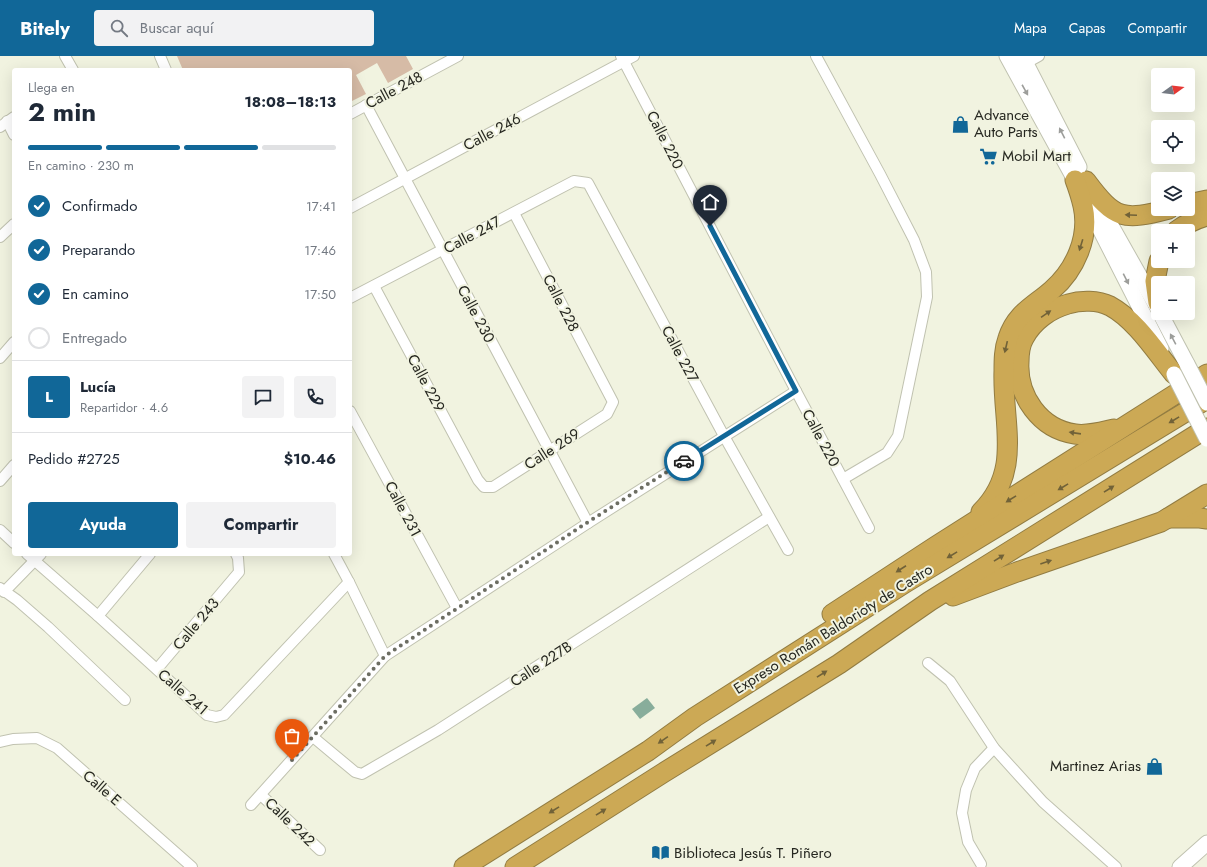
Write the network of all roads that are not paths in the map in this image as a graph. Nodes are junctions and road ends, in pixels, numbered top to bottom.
1 (65, 56) edge
2 (160, 56) edge
3 (458, 56) edge
4 (634, 56) edge
5 (816, 56) edge
6 (1007, 56) edge
7 (623, 59) edge
8 (1026, 61) edge
9 (71, 68) edge
10 (165, 68) edge
11 (366, 106) junction
12 (352, 113) edge
13 (7, 122) edge
14 (12, 131) edge
15 (404, 179) junction
16 (1080, 180) junction
17 (592, 190) joint
18 (1207, 200) edge
19 (1195, 203) edge
20 (352, 207) edge
21 (514, 213) junction
22 (1151, 214) edge
23 (1207, 216) edge
24 (1185, 224) edge
25 (12, 226) edge
26 (0, 237) edge
27 (443, 250) junction
28 (374, 286) junction
29 (352, 297) edge
30 (1151, 298) edge
31 (1163, 320) edge
32 (12, 344) edge
33 (0, 358) edge
34 (1181, 369) junction
35 (1207, 374) edge
36 (796, 391) junction
37 (608, 394) joint
38 (1207, 399) edge
39 (1207, 403) edge
40 (352, 415) edge
41 (1127, 425) junction
42 (1207, 428) edge
43 (724, 436) junction
44 (1207, 439) edge
45 (549, 451) junction
46 (12, 467) edge
47 (843, 479) junction
48 (478, 480) joint
49 (0, 481) edge
50 (1207, 494) edge
51 (769, 517) junction
52 (1168, 518) junction
53 (1207, 519) edge
54 (588, 522) junction
55 (869, 528) dead end
56 (0, 530) edge
57 (961, 530) junction
58 (12, 541) edge
59 (788, 550) dead end
60 (148, 556) edge
61 (237, 556) edge
62 (335, 556) edge
63 (38, 558) edge
64 (349, 582) junction
65 (2, 590) edge
66 (930, 601) junction
67 (457, 608) junction
68 (98, 616) junction
69 (385, 656) junction
70 (928, 663) dead end
71 (157, 669) junction
72 (125, 700) dead end
73 (695, 717) junction
74 (313, 737) junction
75 (0, 742) edge
76 (994, 748) junction
77 (261, 795) junction
78 (251, 805) dead end
79 (1205, 848) edge
80 (320, 850) dead end
81 (981, 864) dead end
82 (192, 867) edge
83 (464, 867) edge
84 (514, 867) edge
85 (1116, 867) edge
86 (1180, 867) edge

1 - 9 street
2 - 10 street
3 - 11 street, Calle 248
4 - 7 street, Calle 246
5 - 47 street
6 - 8 street
7 - 15 street, Calle 246
7 - 36 street, Calle 220
8 - 16 street
11 - 12 street, Calle 248
11 - 15 street, Calle 230
13 - 14 street
15 - 20 street, Calle 246
15 - 27 street, Calle 230
22 -> 16 highway
16 - 30 street
16 -> 34 street
16 -> 57 highway
17 - 21 street, Calle 247
17 - 43 street, Calle 227
18 - 19 highway
21 - 27 street, Calle 247
21 - 37 street, Calle 228
23 - 24 highway
25 - 26 street
27 - 28 street, Calle 247
27 - 45 street, Calle 230
28 - 29 street, Calle 247
28 - 48 street, Calle 229
34 -> 31 street
32 - 33 street
34 - 39 street, bridge
41 -> 34 highway
34 - 44 street, bridge
35 - 41 highway
36 - 43 street, Calle 242
36 - 47 street, Calle 220
37 - 45 street, Calle 269
38 -> 73 highway, Expreso Román Baldorioty de Castro
40 - 67 street, Calle 231
41 -> 57 highway
66 -> 42 highway, Expreso Román Baldorioty de Castro
43 - 51 street, Calle 227
43 - 54 street, Calle 242
45 - 48 street, Calle 269
45 - 54 street, Calle 230
46 - 49 street
47 - 55 street, Calle 220
50 - 52 highway
51 - 59 street, Calle 227
51 - 74 street, Calle 227B
52 - 53 highway
66 -> 52 highway
54 - 67 street, Calle 242
56 - 58 street
57 -> 73 highway
60 - 68 street
61 - 71 street, Calle 243
62 - 64 street
63 - 65 street
63 - 68 street, Calle 241
64 - 69 street
64 - 71 street, Calle 241
65 - 72 street
84 -> 66 highway, Expreso Román Baldorioty de Castro
67 - 69 street, Calle 242
68 - 71 street, Calle 241
69 - 74 street, Calle 242
70 - 76 street
73 -> 83 highway, Expreso Román Baldorioty de Castro
74 - 77 street, Calle 242
75 - 82 street, Calle E
76 - 81 street
76 - 85 street
77 - 78 street
77 - 80 street, Calle 242
79 - 86 street

